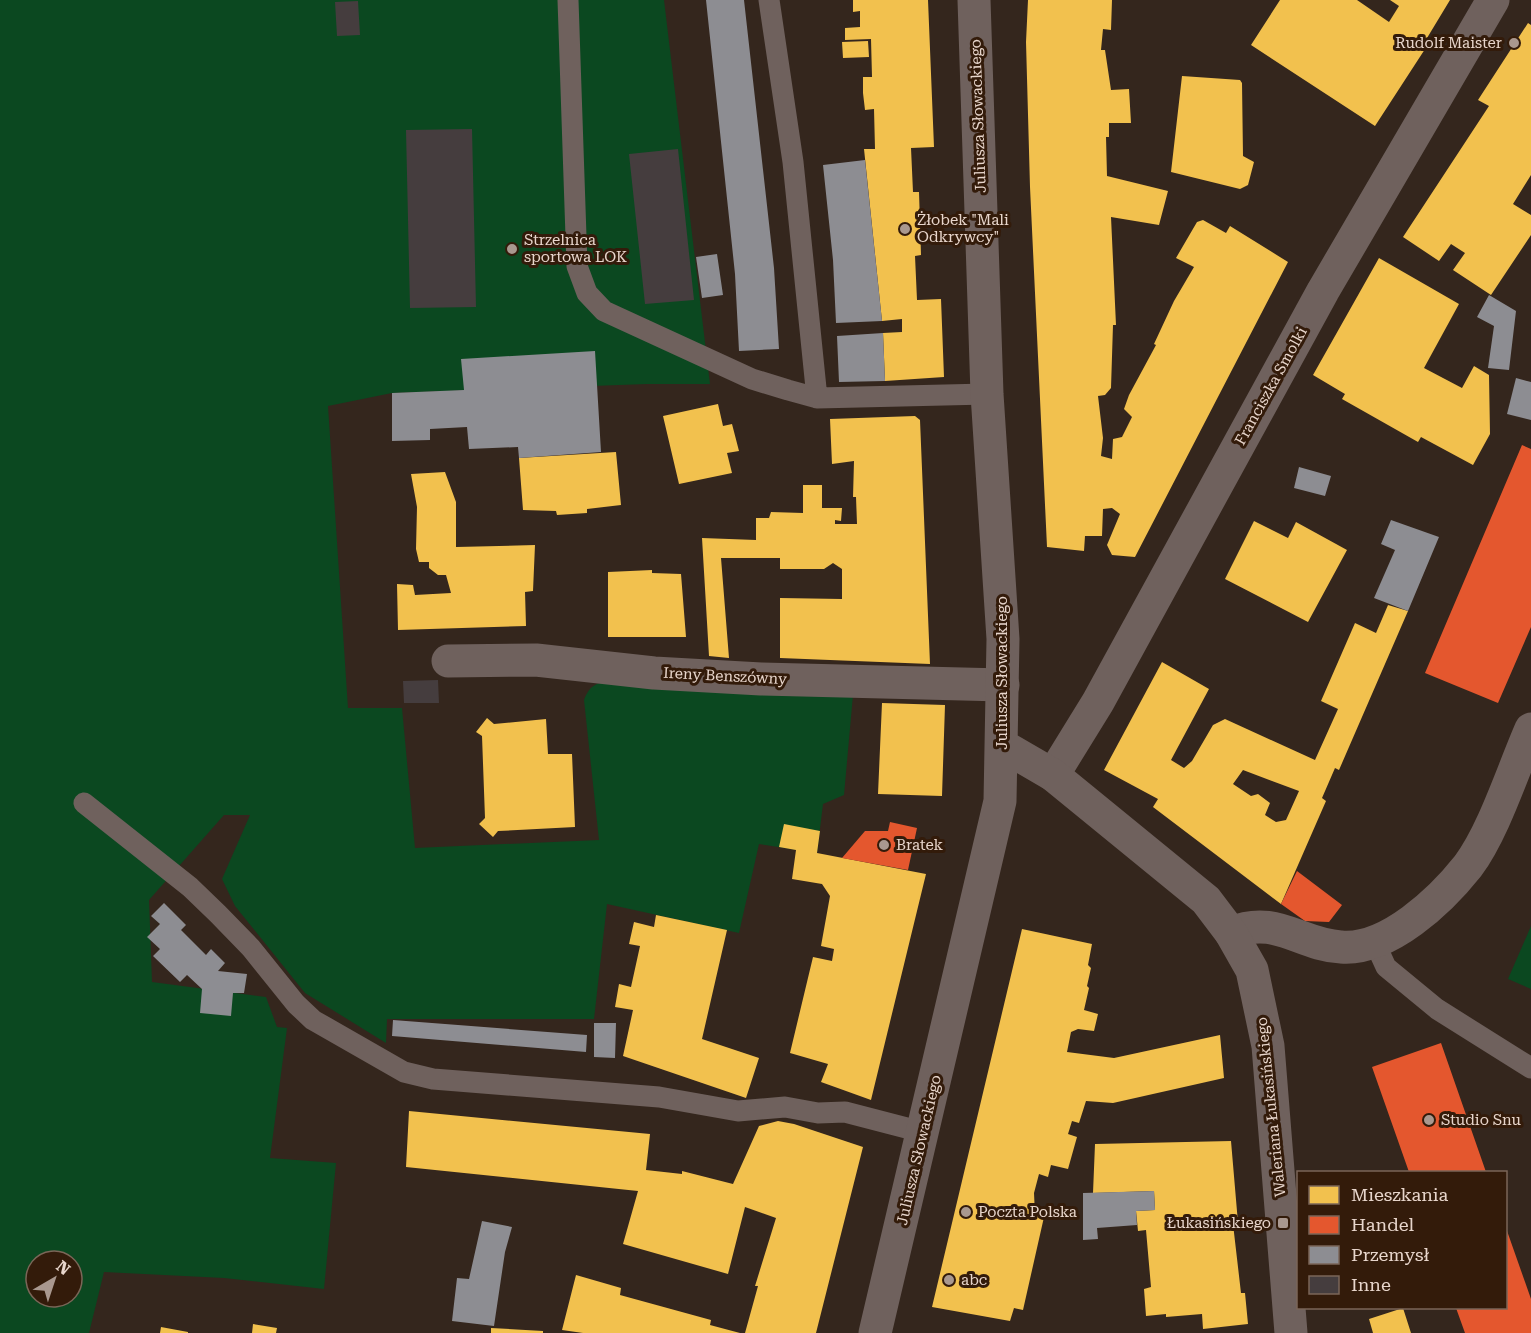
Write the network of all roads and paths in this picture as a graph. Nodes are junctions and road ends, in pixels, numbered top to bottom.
1 (568, 0) edge
2 (769, 0) edge
3 (974, 0) edge
4 (1493, 0) edge
5 (987, 394) junction
6 (817, 398) junction
7 (448, 661) dead end
8 (1003, 685) junction
9 (1531, 729) edge
10 (1003, 746) junction
11 (1053, 775) junction
12 (84, 803) dead end
13 (1232, 933) junction
14 (1375, 944) junction
15 (1531, 1068) edge
16 (921, 1132) junction
17 (875, 1333) edge
18 (1291, 1333) edge

1 - 6 lane
2 - 6 lane
3 - 5 street, Juliusza Słowackiego
4 - 11 street, Franciszka Smolki
5 - 6 lane
5 - 8 street, Juliusza Słowackiego
7 - 8 street, Ireny Benszówny
8 - 10 street, Juliusza Słowackiego
9 - 14 street
10 - 11 street, Waleriana Łukasińskiego
10 - 16 street, Juliusza Słowackiego
11 - 13 street, Waleriana Łukasińskiego
12 - 16 lane
13 - 14 street
13 - 18 street, Waleriana Łukasińskiego
14 - 15 lane
16 - 17 street, Juliusza Słowackiego

